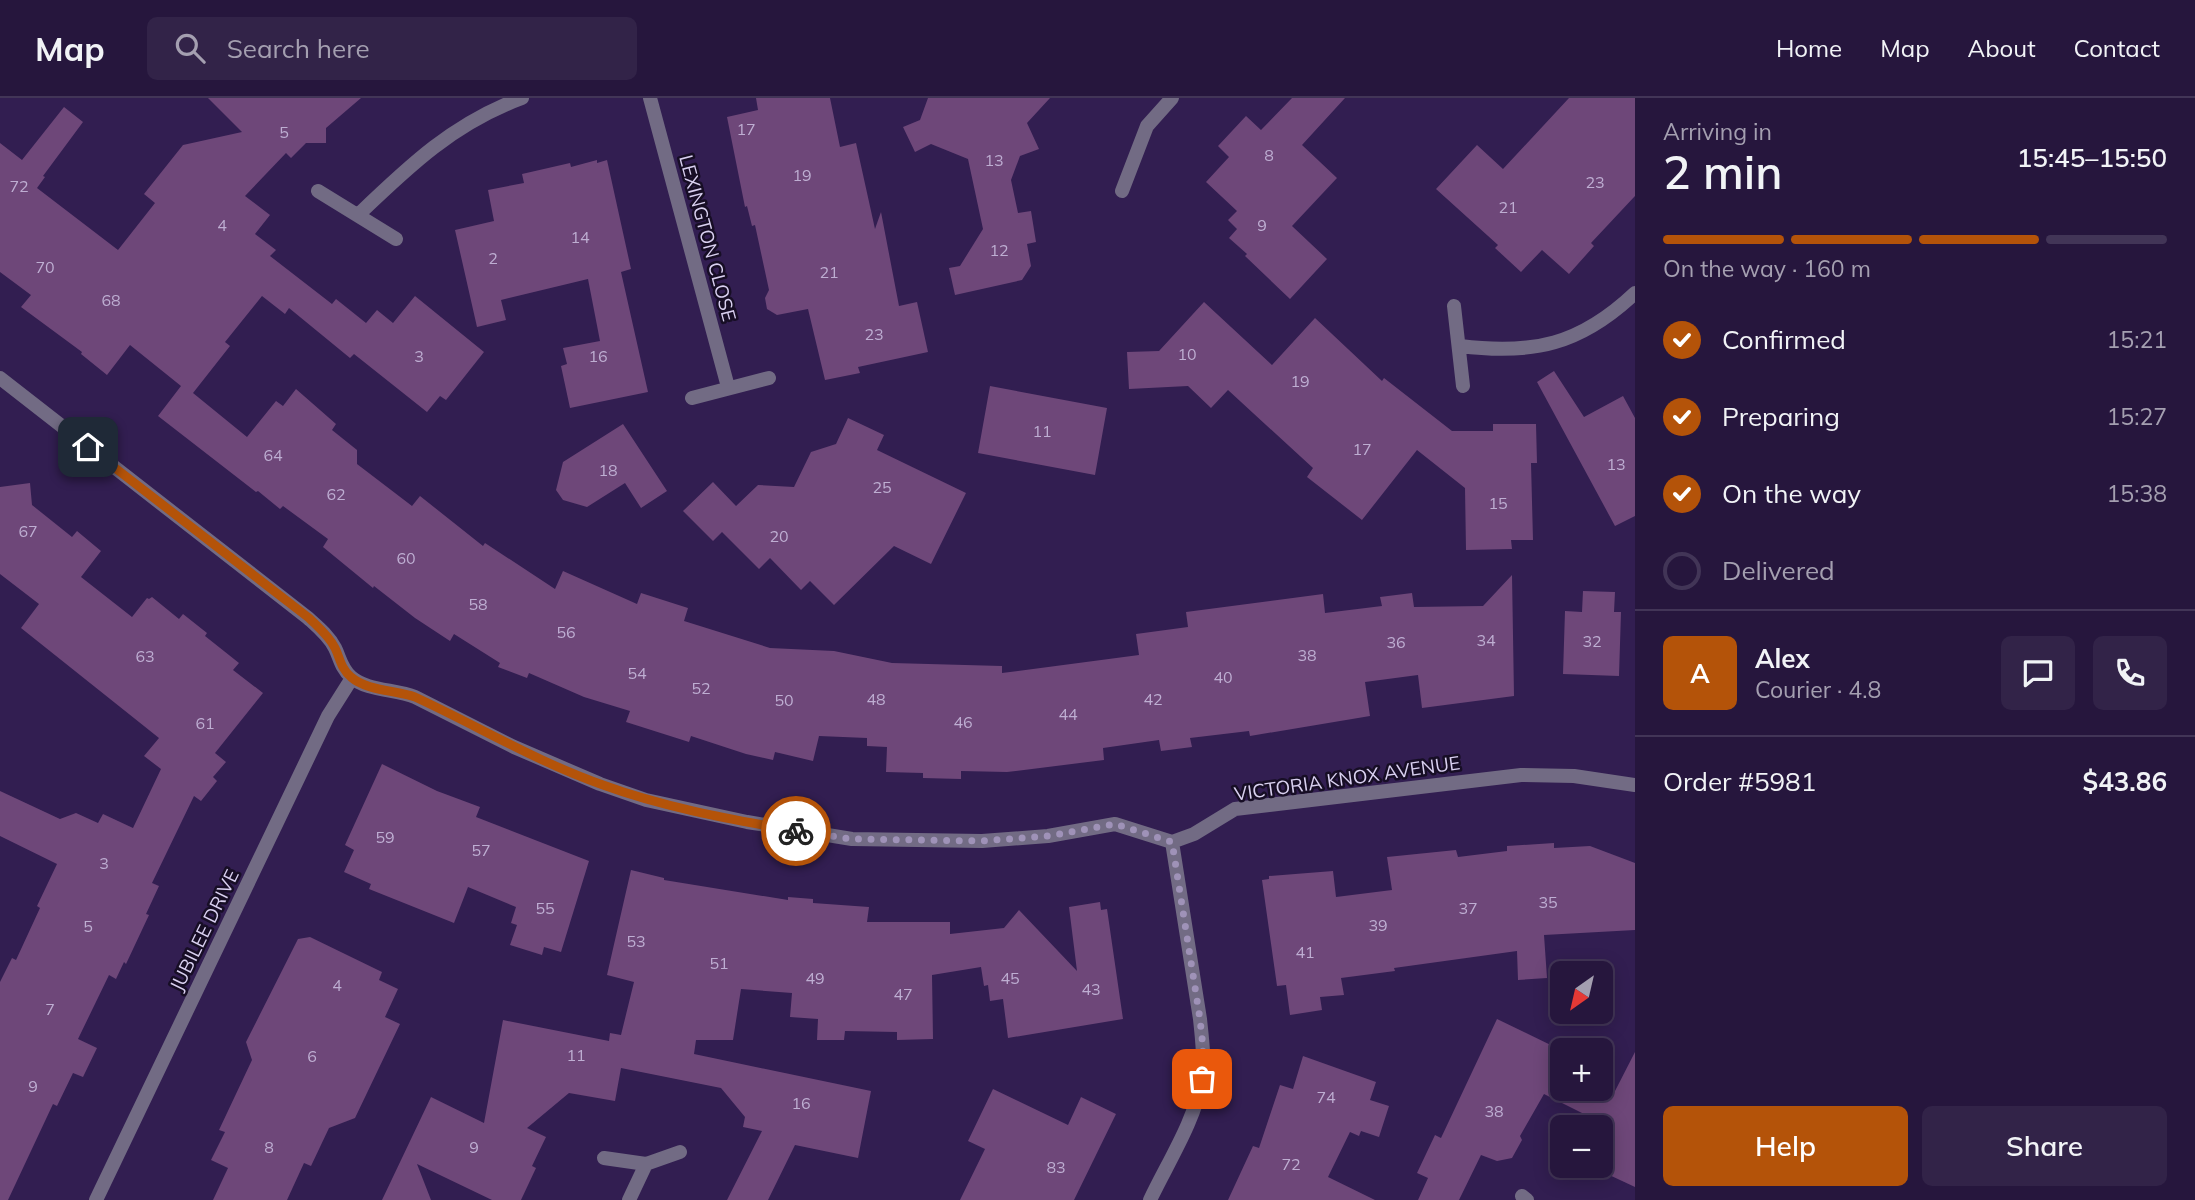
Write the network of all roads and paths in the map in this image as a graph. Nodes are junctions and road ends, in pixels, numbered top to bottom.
1 (522, 98) edge
2 (650, 98) edge
3 (1172, 98) edge
4 (318, 191) dead end
5 (1122, 191) dead end
6 (359, 215) junction
7 (396, 239) dead end
8 (1635, 293) edge
9 (1454, 306) dead end
10 (1460, 346) junction
11 (0, 378) edge
12 (769, 378) dead end
13 (1463, 386) dead end
14 (728, 387) junction
15 (692, 398) dead end
16 (352, 678) junction
17 (1635, 785) edge
18 (1172, 842) junction
19 (680, 1152) dead end
20 (604, 1158) dead end
21 (646, 1164) junction
22 (96, 1200) edge
23 (629, 1200) edge
24 (1150, 1200) edge

1 - 6 street
2 - 14 street, LEXINGTON CLOSE
3 - 5 street
4 - 6 street
6 - 7 street
8 - 10 street
9 - 10 street
10 - 13 street
11 - 16 street
12 - 14 street
14 - 15 street
16 - 18 street
16 - 22 street, JUBILEE DRIVE
17 - 18 street, VICTORIA KNOX AVENUE
18 - 24 street
19 - 21 street
20 - 21 street
21 - 23 street

